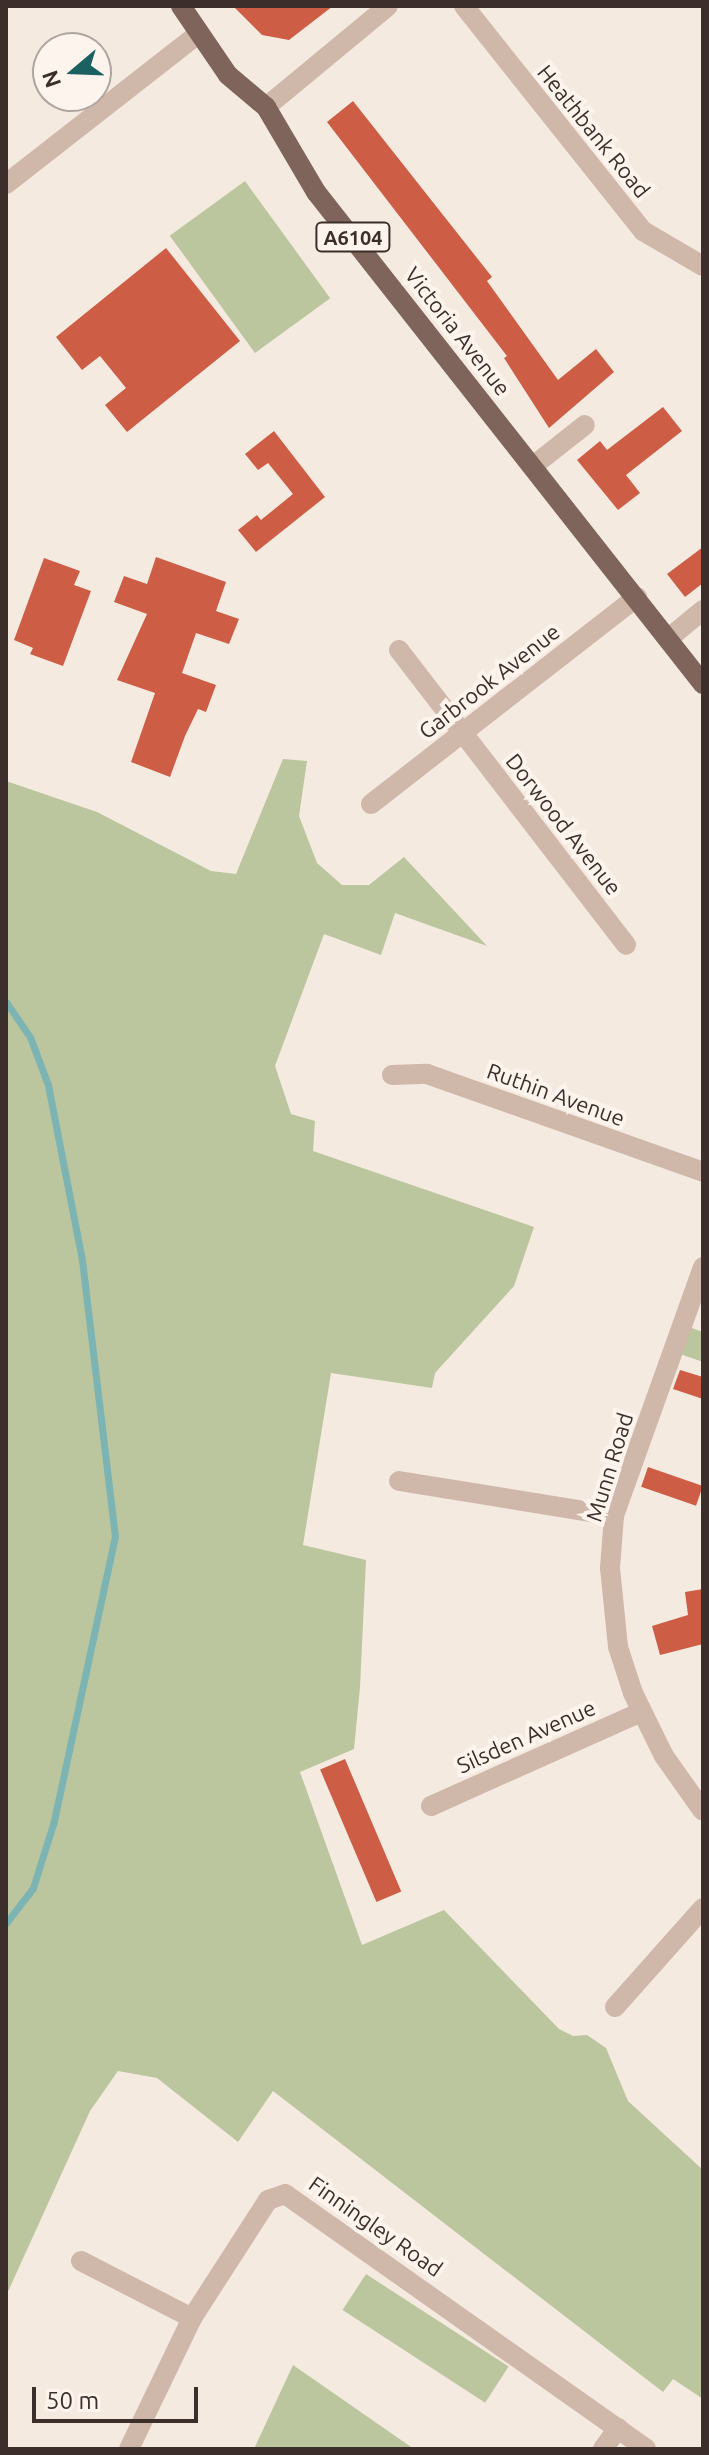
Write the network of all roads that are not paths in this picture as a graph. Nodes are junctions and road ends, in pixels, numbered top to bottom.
1 (181, 6) edge
2 (388, 6) edge
3 (464, 6) edge
4 (197, 35) junction
5 (266, 107) junction
6 (6, 184) edge
7 (703, 266) edge
8 (585, 425) dead end
9 (533, 466) junction
10 (637, 597) junction
11 (703, 610) edge
12 (669, 638) junction
13 (399, 650) dead end
14 (703, 684) edge
15 (463, 733) junction
16 (371, 804) dead end
17 (626, 945) dead end
18 (392, 1075) dead end
19 (703, 1172) edge
20 (703, 1267) edge
21 (399, 1481) dead end
22 (614, 1516) junction
23 (641, 1712) junction
24 (431, 1806) dead end
25 (703, 1811) edge
26 (703, 1908) edge
27 (615, 2007) dead end
28 (81, 2261) dead end
29 (192, 2318) junction
30 (618, 2428) junction
31 (129, 2449) edge
32 (603, 2449) edge
33 (646, 2449) edge

1 - 4 main road, Victoria Avenue / A6104
2 - 5 street
3 - 7 street, Heathbank Road
4 - 5 main road, Victoria Avenue / A6104
4 - 6 street
5 - 9 main road, Victoria Avenue / A6104
8 - 9 street
9 - 10 main road, Victoria Avenue / A6104
10 - 12 main road, Victoria Avenue / A6104
10 - 15 street, Garbrook Avenue
11 - 12 street
12 - 14 main road, Victoria Avenue / A6104
13 - 15 street, Dorwood Avenue
15 - 16 street, Garbrook Avenue
15 - 17 street, Dorwood Avenue
18 - 19 street, Ruthin Avenue
20 - 22 street, Munn Road
21 - 22 street
22 - 23 street, Munn Road
23 - 24 street, Silsden Avenue
23 - 25 street, Munn Road
26 - 27 street
28 - 29 street
29 - 30 street, Finningley Road
29 - 31 street, Finningley Road
30 - 32 street
30 - 33 street, Finningley Road

